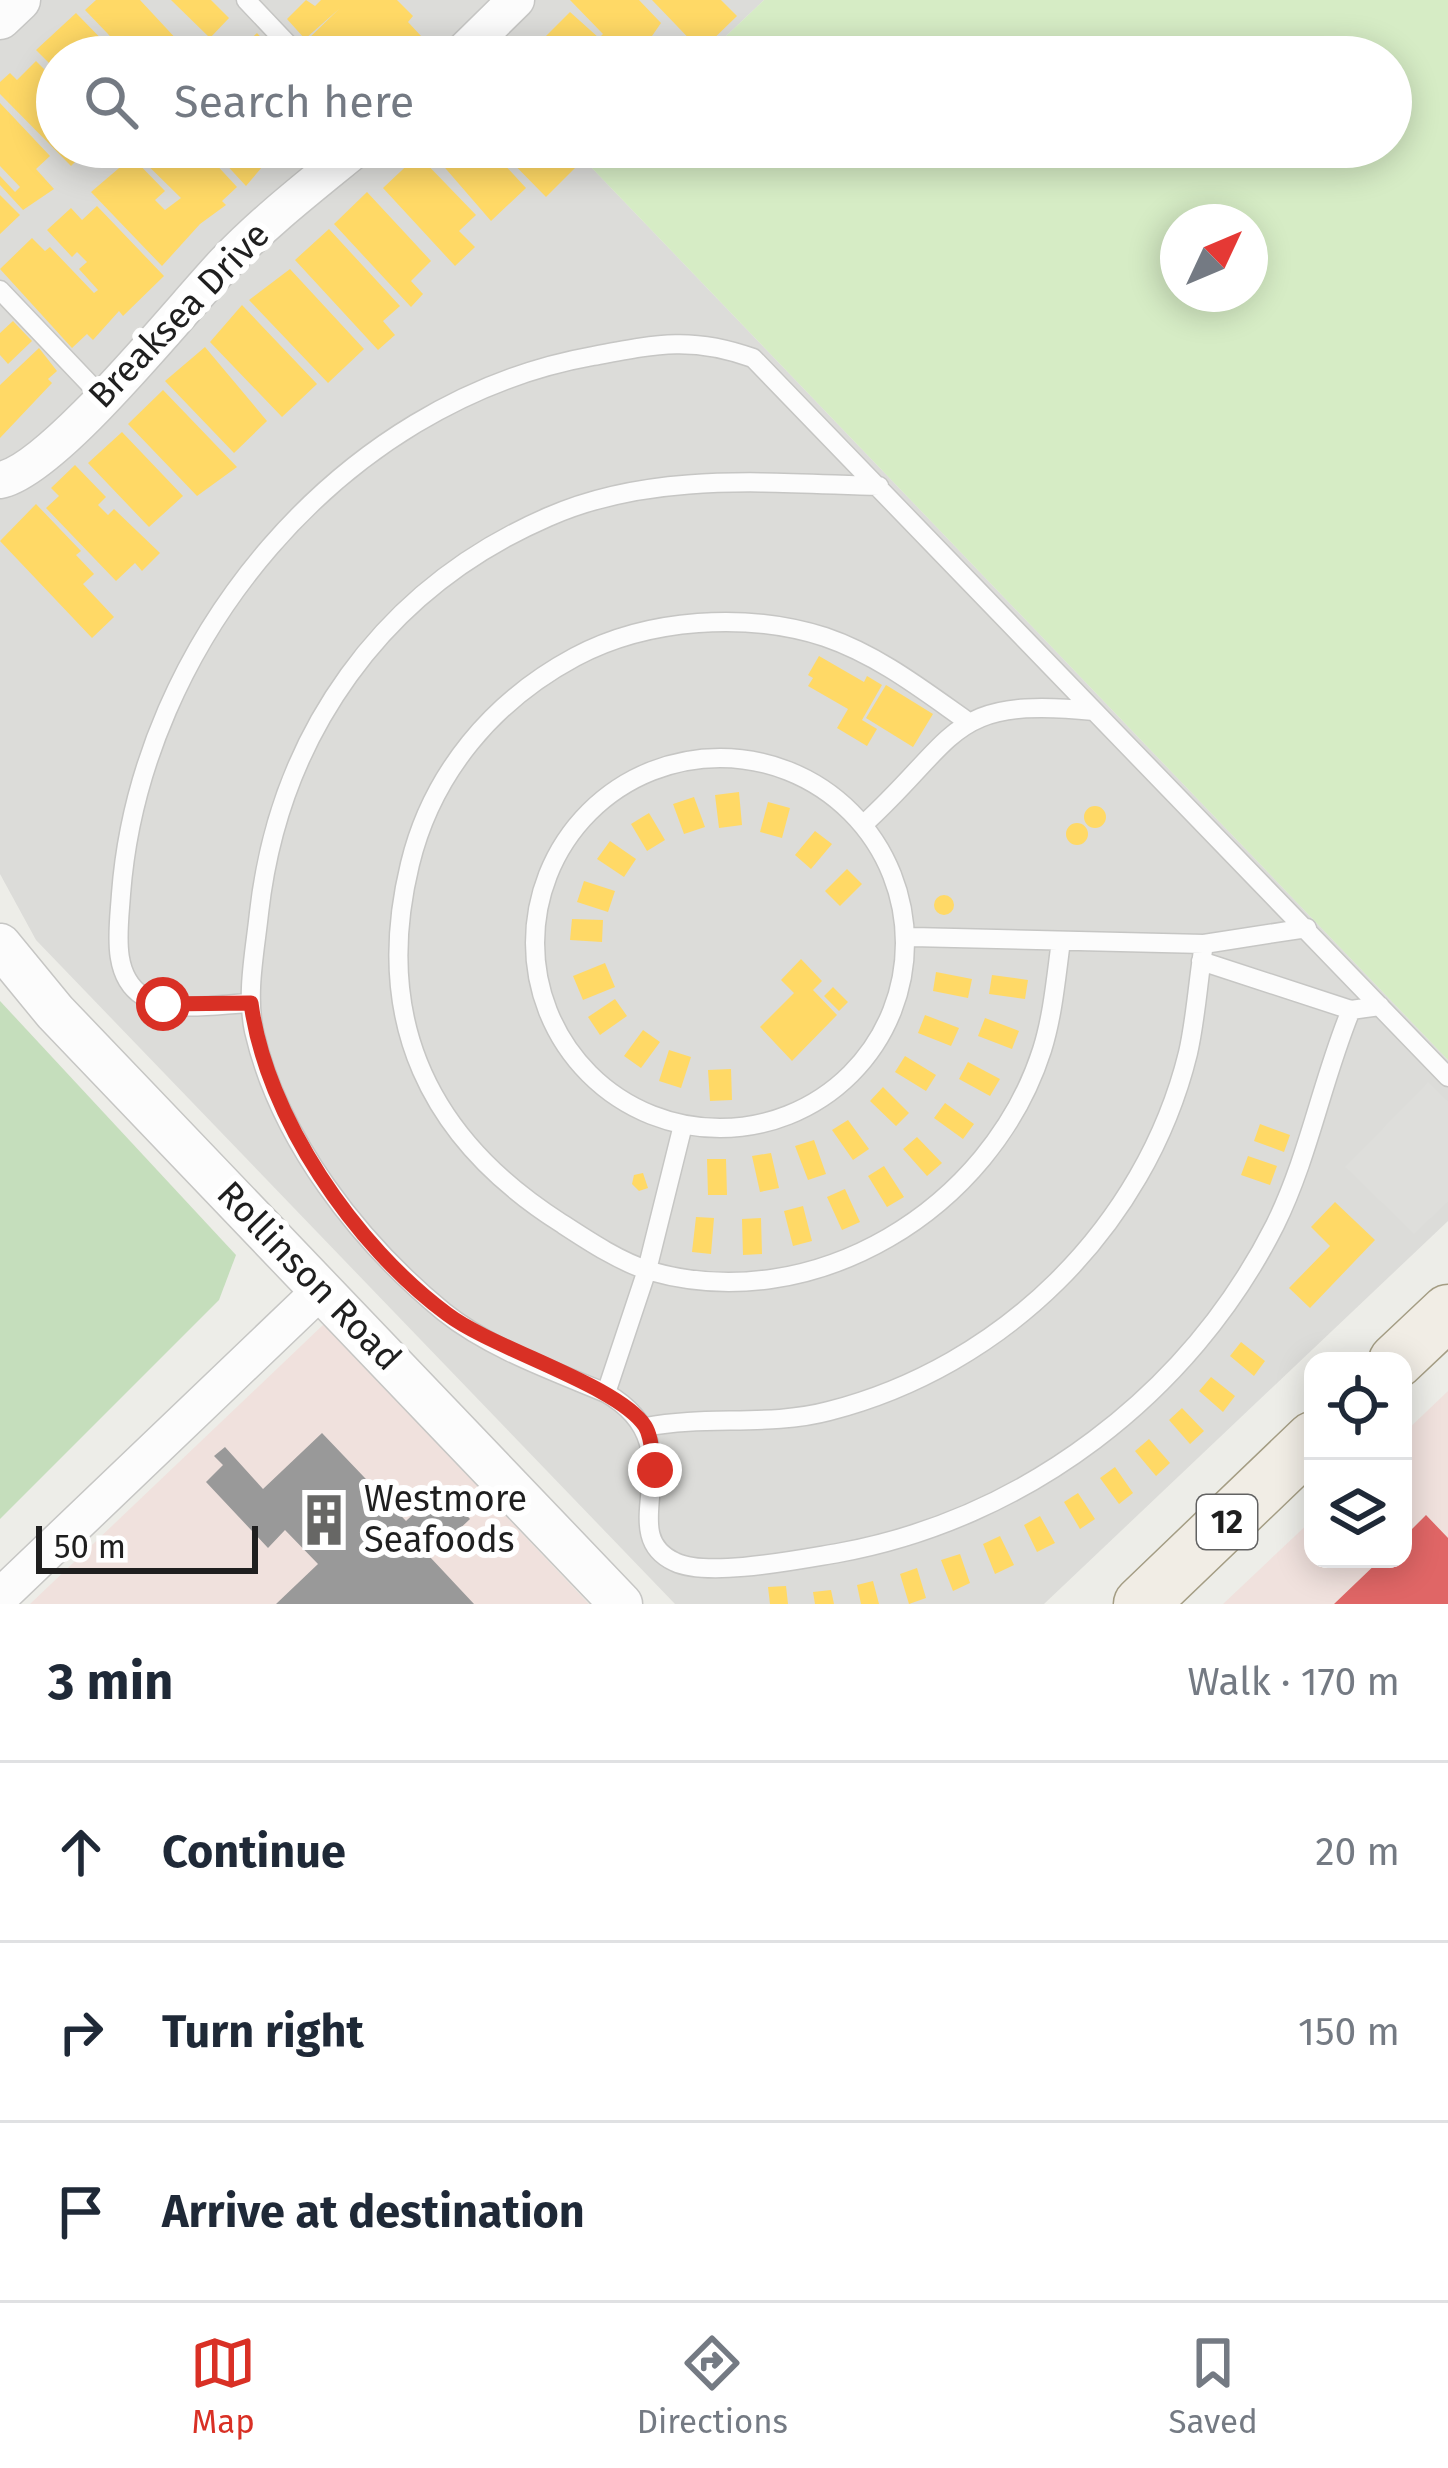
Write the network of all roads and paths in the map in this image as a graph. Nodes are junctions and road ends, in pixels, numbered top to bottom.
1 (19, 0) edge
2 (245, 0) edge
3 (516, 0) edge
4 (477, 13) edge
5 (0, 18) edge
6 (280, 36) edge
7 (334, 168) edge
8 (0, 290) edge
9 (102, 397) junction
10 (0, 480) edge
11 (879, 487) junction
12 (1094, 711) junction
13 (967, 722) junction
14 (863, 824) junction
15 (1307, 928) junction
16 (912, 938) junction
17 (1061, 941) junction
18 (0, 945) edge
19 (1203, 952) junction
20 (251, 1003) junction
21 (1380, 1006) junction
22 (1351, 1010) junction
23 (1448, 1077) edge
24 (683, 1125) junction
25 (647, 1270) junction
26 (322, 1289) junction
27 (1448, 1312) edge
28 (1406, 1352) edge
29 (606, 1393) junction
30 (646, 1427) junction
31 (1304, 1448) edge
32 (0, 1597) edge
33 (621, 1604) edge
34 (1141, 1604) edge

1 - 5 street
2 - 6 lane
3 - 4 street
7 - 9 street, Breaksea Drive
8 - 9 lane
9 - 10 street, Breaksea Drive
11 - 12 lane
11 - 20 lane
11 - 20 lane
12 - 13 lane
12 - 15 lane
13 - 14 lane
13 - 25 lane
14 - 16 lane
14 - 24 lane
15 - 19 lane
15 - 21 lane
16 - 17 lane
16 - 24 lane
17 - 19 lane
17 - 25 lane
18 - 26 street, Rollinson Road
19 - 22 lane
19 - 30 lane
20 - 29 lane
21 - 22 lane
21 - 23 lane
22 - 30 lane
24 - 25 lane
25 - 29 lane
26 - 32 street
26 - 33 street, Rollinson Road
27 - 28 main road
29 - 30 lane
31 - 34 main road, 12

